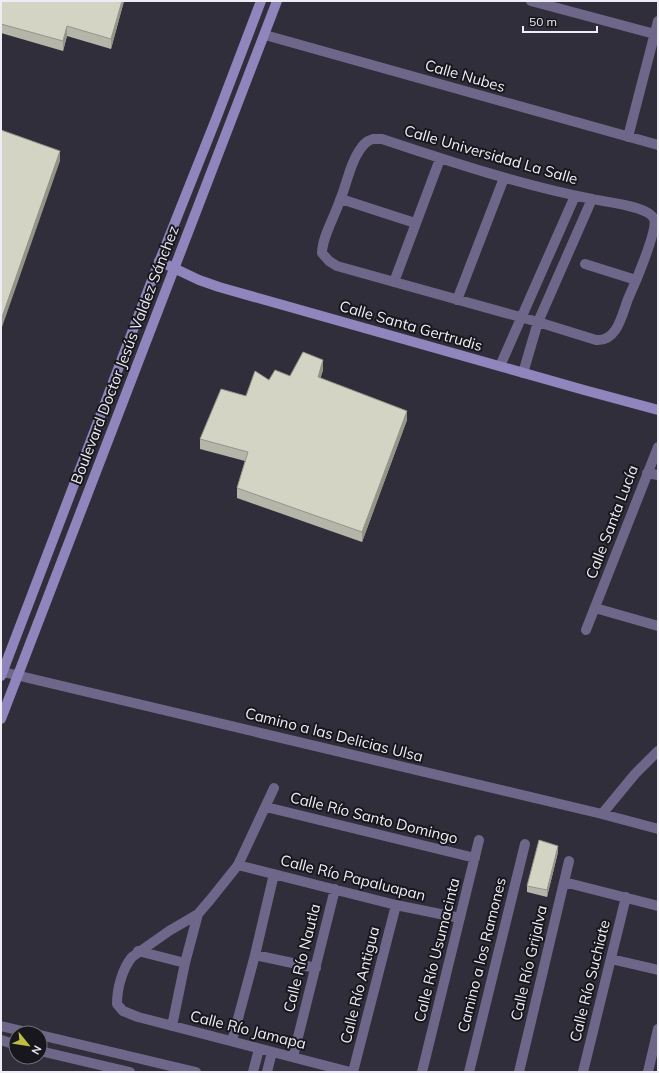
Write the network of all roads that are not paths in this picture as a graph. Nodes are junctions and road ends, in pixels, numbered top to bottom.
1 (260, 1) edge
2 (278, 1) edge
3 (532, 1) edge
4 (658, 21) edge
5 (656, 35) edge
6 (265, 36) junction
7 (628, 137) junction
8 (658, 145) edge
9 (440, 159) junction
10 (504, 178) junction
11 (575, 196) junction
12 (341, 199) junction
13 (592, 199) junction
14 (416, 223) junction
15 (159, 261) junction
16 (585, 264) dead end
17 (175, 269) junction
18 (636, 280) junction
19 (394, 282) junction
20 (457, 300) junction
21 (521, 317) junction
22 (538, 322) junction
23 (500, 366) junction
24 (523, 373) junction
25 (657, 408) edge
26 (658, 446) edge
27 (647, 472) junction
28 (658, 476) edge
29 (595, 608) junction
30 (657, 623) edge
31 (586, 630) dead end
32 (2, 674) edge
33 (18, 675) junction
34 (1, 719) edge
35 (658, 751) edge
36 (274, 788) dead end
37 (266, 807) junction
38 (602, 814) junction
39 (658, 829) edge
40 (479, 840) dead end
41 (525, 844) dead end
42 (475, 858) junction
43 (569, 861) dead end
44 (238, 865) junction
45 (274, 874) junction
46 (564, 882) junction
47 (334, 889) junction
48 (626, 898) junction
49 (396, 905) junction
50 (658, 906) edge
51 (198, 914) junction
52 (460, 918) junction
53 (138, 951) junction
54 (255, 955) junction
55 (611, 959) junction
56 (185, 964) junction
57 (316, 968) junction
58 (658, 970) edge
59 (172, 1026) junction
60 (657, 1035) edge
61 (48, 1037) edge
62 (55, 1038) junction
63 (232, 1041) junction
64 (259, 1049) junction
65 (272, 1052) junction
66 (48, 1053) edge
67 (51, 1054) junction
68 (293, 1057) junction
69 (423, 1070) edge
70 (130, 1072) edge
71 (196, 1072) edge
72 (253, 1072) edge
73 (267, 1072) edge
74 (350, 1072) edge
75 (353, 1072) edge
76 (469, 1072) edge
77 (519, 1072) edge
78 (583, 1072) edge
79 (648, 1072) edge

1 - 15 main road, Boulevard Doctor Jesús Valdez Sánchez
2 - 6 main road, Boulevard Doctor Jesús Valdez Sánchez
3 - 5 street
4 - 5 street
5 - 7 street
6 - 7 street, Calle Nubes
6 - 17 main road, Boulevard Doctor Jesús Valdez Sánchez
7 - 8 street, Calle Nubes
9 - 10 street, Calle Universidad La Salle
9 - 12 street, Calle Universidad La Salle
9 - 14 street
10 - 11 street, Calle Universidad La Salle
10 - 20 street
11 - 13 street, Calle Universidad La Salle
11 - 21 street
12 - 14 street
12 - 19 street
13 - 18 street, Calle Universidad La Salle
13 - 22 street
14 - 19 street
15 - 17 main road, Calle Santa Gertrudis
15 - 32 main road, Boulevard Doctor Jesús Valdez Sánchez
16 - 18 street
17 - 23 main road, Calle Santa Gertrudis
17 - 33 main road, Boulevard Doctor Jesús Valdez Sánchez
18 - 22 street
19 - 20 street
20 - 21 street
21 - 22 street
21 - 23 street
22 - 24 street
23 - 24 main road, Calle Santa Gertrudis
24 - 25 main road, Calle Santa Gertrudis
26 - 27 street, Calle Santa Lucía
27 - 28 street
27 - 29 street, Calle Santa Lucía
29 - 30 street
29 - 31 street, Calle Santa Lucía
32 - 33 street, Camino a las Delicias Ulsa
33 - 34 main road, Boulevard Doctor Jesús Valdez Sánchez
33 - 38 street, Camino a las Delicias Ulsa
35 - 38 street
36 - 37 street
37 - 42 street, Calle Río Santo Domingo
37 - 44 street
38 - 39 street, Camino a las Delicias Ulsa
40 - 42 street, Calle Río Usumacinta
41 - 76 street, Camino a los Ramones
42 - 52 street, Calle Río Usumacinta
43 - 46 street, Calle Río Grijalva
44 - 45 street, Calle Río Papaluapan
44 - 51 street
45 - 47 street, Calle Río Papaluapan
45 - 54 street
46 - 48 street
46 - 77 street, Calle Río Grijalva
47 - 49 street, Calle Río Papaluapan
47 - 57 street, Calle Río Nautla
48 - 50 street
48 - 55 street, Calle Río Suchiate
49 - 52 street, Calle Río Papaluapan
49 - 75 street, Calle Río Antigua
51 - 53 street
51 - 56 street
52 - 69 street, Calle Río Usumacinta
53 - 56 street
53 - 59 street, Calle Río Jamapa
54 - 57 street
54 - 63 street
55 - 58 street
55 - 78 street, Calle Río Suchiate
56 - 59 street
57 - 68 street, Calle Río Nautla
59 - 63 street, Calle Río Jamapa
60 - 79 street
61 - 62 street
62 - 67 street
62 - 71 street
63 - 64 street, Calle Río Jamapa
64 - 65 street, Calle Río Jamapa
64 - 72 street
65 - 68 street, Calle Río Jamapa
65 - 73 street
66 - 67 street
67 - 70 street
68 - 74 street, Calle Río Jamapa

